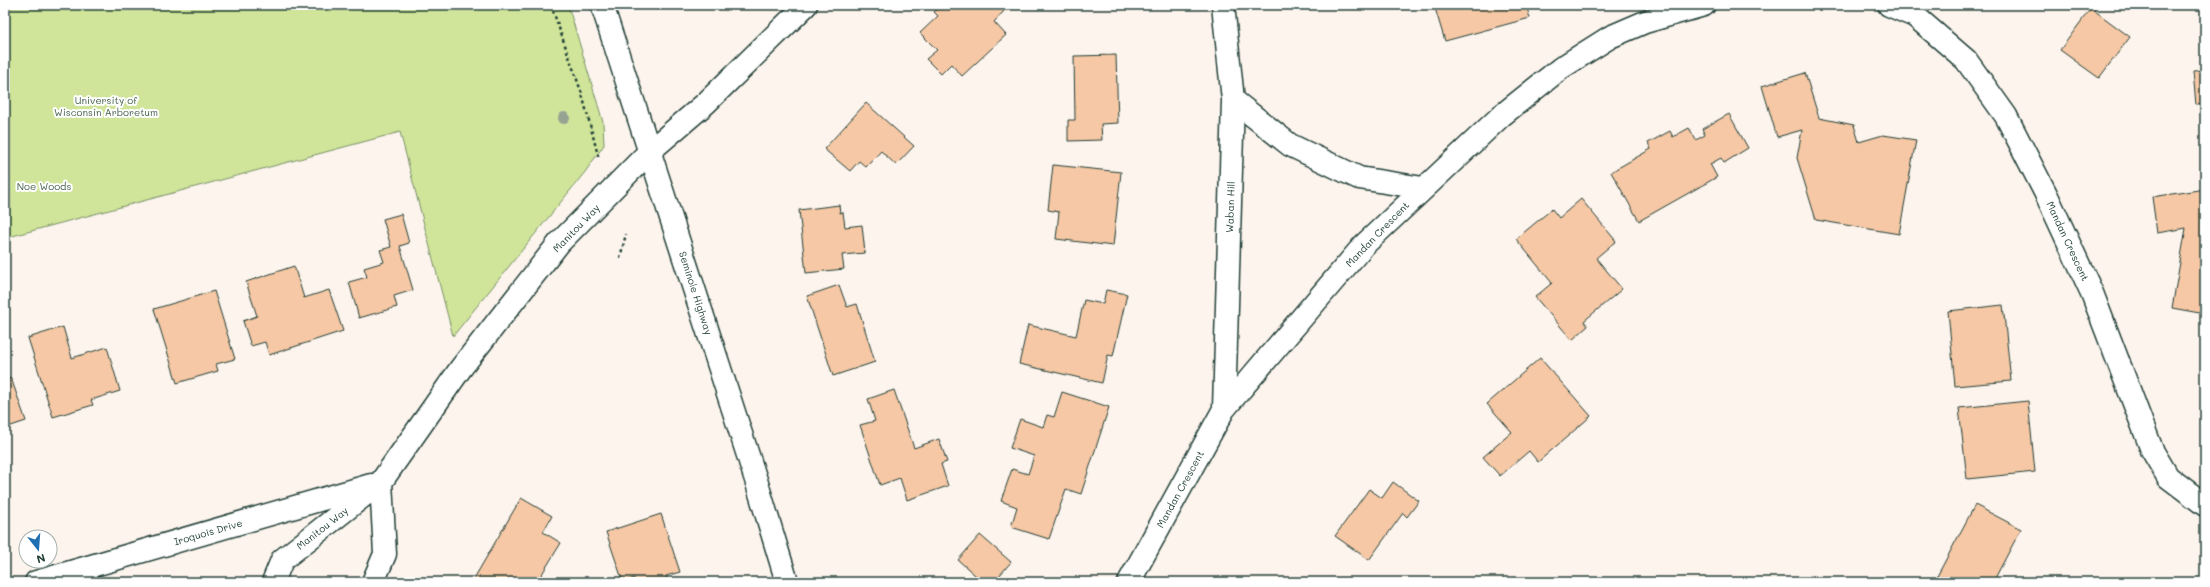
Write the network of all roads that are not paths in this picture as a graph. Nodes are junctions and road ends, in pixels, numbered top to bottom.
1 (602, 5) edge
2 (806, 5) edge
3 (1223, 5) edge
4 (1704, 5) edge
5 (1889, 5) edge
6 (1233, 100) junction
7 (650, 151) junction
8 (1423, 188) junction
9 (1224, 409) junction
10 (381, 482) junction
11 (2205, 504) edge
12 (36, 582) edge
13 (273, 582) edge
14 (372, 582) edge
15 (787, 582) edge
16 (1130, 582) edge

1 - 7 street, Seminole Highway
2 - 7 street, Manitou Way
3 - 6 street, Waban Hill
4 - 8 street, Mandan Crescent
5 - 11 street, Mandan Crescent
6 - 8 street
6 - 9 street, Waban Hill
7 - 10 street, Manitou Way
7 - 15 street, Seminole Highway
8 - 9 street, Mandan Crescent
9 - 16 street, Mandan Crescent
10 - 12 street, Iroquois Drive
10 - 13 street, Manitou Way
10 - 14 street

